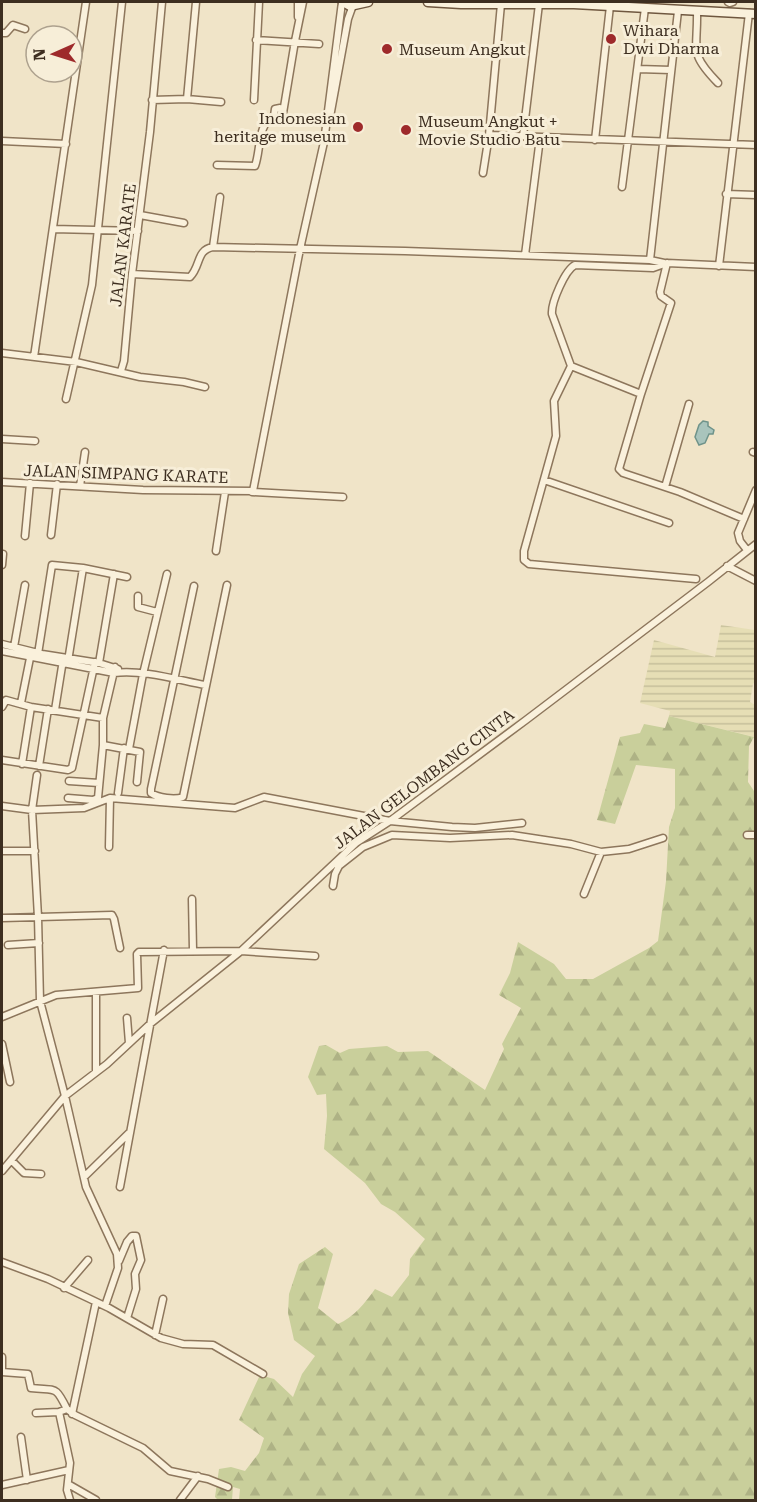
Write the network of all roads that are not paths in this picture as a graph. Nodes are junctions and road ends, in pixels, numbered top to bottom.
1 (86, 2) edge
2 (122, 2) edge
3 (162, 2) edge
4 (196, 2) edge
5 (259, 2) edge
6 (298, 2) edge
7 (303, 2) edge
8 (342, 2) edge
9 (368, 2) edge
10 (428, 2) edge
11 (728, 2) edge
12 (733, 2) edge
13 (354, 3) edge
14 (574, 3) edge
15 (501, 4) junction
16 (539, 4) junction
17 (615, 5) edge
18 (671, 7) edge
19 (645, 8) junction
20 (697, 11) junction
21 (752, 14) edge
22 (299, 21) junction
23 (24, 29) edge
24 (2, 33) edge
25 (256, 40) junction
26 (295, 41) junction
27 (319, 44) dead end
28 (638, 69) junction
29 (671, 70) junction
30 (718, 83) dead end
31 (187, 99) junction
32 (152, 100) junction
33 (254, 100) dead end
34 (221, 102) dead end
35 (326, 122) junction
36 (489, 135) junction
37 (523, 136) junction
38 (540, 138) junction
39 (595, 140) junction
40 (2, 141) edge
41 (628, 141) junction
42 (663, 141) junction
43 (66, 144) junction
44 (733, 145) junction
45 (756, 145) edge
46 (217, 165) dead end
47 (483, 172) dead end
48 (622, 187) dead end
49 (726, 194) junction
50 (756, 195) edge
51 (220, 197) dead end
52 (140, 215) junction
53 (184, 223) dead end
54 (53, 229) junction
55 (98, 230) junction
56 (138, 231) junction
57 (213, 247) junction
58 (300, 249) junction
59 (525, 255) junction
60 (650, 260) junction
61 (666, 263) junction
62 (719, 266) junction
63 (756, 267) edge
64 (132, 274) junction
65 (2, 353) edge
66 (34, 357) junction
67 (76, 362) junction
68 (571, 366) junction
69 (121, 371) junction
70 (205, 387) dead end
71 (640, 394) junction
72 (66, 399) dead end
73 (689, 404) dead end
74 (2, 439) edge
75 (35, 441) dead end
76 (85, 452) dead end
77 (544, 480) junction
78 (2, 482) edge
79 (30, 483) junction
80 (57, 484) junction
81 (80, 486) junction
82 (665, 487) junction
83 (756, 490) edge
84 (225, 492) junction
85 (251, 492) junction
86 (343, 497) dead end
87 (744, 519) junction
88 (669, 523) dead end
89 (51, 534) dead end
90 (25, 536) dead end
91 (756, 544) edge
92 (747, 550) junction
93 (216, 551) dead end
94 (3, 554) dead end
95 (2, 565) edge
96 (727, 566) junction
97 (82, 568) junction
98 (114, 574) junction
99 (167, 574) dead end
100 (127, 577) dead end
101 (696, 579) dead end
102 (756, 580) edge
103 (25, 585) dead end
104 (227, 585) dead end
105 (194, 586) dead end
106 (138, 596) dead end
107 (157, 612) junction
108 (2, 644) edge
109 (12, 649) junction
110 (2, 651) edge
111 (38, 654) junction
112 (30, 658) junction
113 (65, 661) junction
114 (96, 665) junction
115 (114, 670) junction
116 (143, 674) junction
117 (173, 680) junction
118 (205, 685) junction
119 (21, 703) junction
120 (31, 706) junction
121 (2, 707) edge
122 (51, 710) junction
123 (84, 715) junction
124 (103, 718) junction
125 (103, 746) junction
126 (127, 749) junction
127 (2, 760) edge
128 (22, 764) junction
129 (39, 766) junction
130 (37, 775) dead end
131 (69, 781) dead end
132 (137, 782) dead end
133 (99, 783) junction
134 (118, 793) dead end
135 (68, 798) dead end
136 (110, 798) junction
137 (2, 806) edge
138 (32, 810) junction
139 (390, 821) junction
140 (522, 823) dead end
141 (747, 835) dead end
142 (756, 835) edge
143 (663, 838) dead end
144 (109, 847) dead end
145 (2, 851) edge
146 (35, 851) junction
147 (601, 852) junction
148 (333, 886) dead end
149 (584, 894) dead end
150 (192, 899) dead end
151 (38, 917) junction
152 (2, 918) edge
153 (39, 944) junction
154 (8, 945) dead end
155 (120, 948) dead end
156 (164, 950) junction
157 (193, 950) junction
158 (241, 951) junction
159 (315, 956) dead end
160 (96, 993) junction
161 (40, 1001) junction
162 (2, 1017) edge
163 (127, 1018) dead end
164 (150, 1024) junction
165 (2, 1044) edge
166 (129, 1044) junction
167 (96, 1071) junction
168 (10, 1082) dead end
169 (65, 1095) junction
170 (130, 1132) junction
171 (12, 1161) junction
172 (2, 1171) edge
173 (41, 1174) dead end
174 (84, 1177) junction
175 (120, 1187) dead end
176 (88, 1260) dead end
177 (2, 1262) edge
178 (119, 1262) junction
179 (64, 1288) junction
180 (163, 1299) dead end
181 (96, 1302) junction
182 (105, 1306) junction
183 (127, 1318) junction
184 (155, 1335) junction
185 (2, 1357) edge
186 (2, 1372) edge
187 (263, 1374) dead end
188 (69, 1411) junction
189 (59, 1412) junction
190 (36, 1413) dead end
191 (21, 1437) dead end
192 (69, 1470) junction
193 (198, 1476) junction
194 (27, 1480) junction
195 (68, 1484) junction
196 (2, 1485) edge
197 (228, 1487) dead end
198 (70, 1500) edge
199 (96, 1500) edge
200 (180, 1500) edge

1 - 43 street
2 - 55 street
3 - 32 street, JALAN KARATE
4 - 31 street
5 - 25 street
6 - 22 street
7 - 22 street
8 - 13 street
8 - 35 street
9 - 13 street
10 - 15 street
11 - 12 street
13 - 35 street
14 - 16 street
14 - 17 street
15 - 16 street
15 - 36 street
16 - 37 street
17 - 19 street
17 - 39 street
18 - 19 street
18 - 20 street
18 - 29 street
19 - 28 street
20 - 21 street
20 - 30 street
21 - 44 street
22 - 26 street
23 - 24 street
25 - 26 street
25 - 33 street
26 - 27 street
26 - 46 street
28 - 29 street
28 - 41 street
29 - 42 street
31 - 32 street
31 - 34 street
32 - 52 street, JALAN KARATE
35 - 58 street
36 - 37 street
36 - 47 street
37 - 38 street
38 - 39 street
38 - 59 street
39 - 41 street
40 - 43 street
41 - 42 street
41 - 48 street
42 - 44 street
42 - 60 street
43 - 54 street
44 - 45 street
44 - 49 street
49 - 50 street
49 - 62 street
51 - 57 street
52 - 53 street
52 - 56 street, JALAN KARATE
54 - 55 street
54 - 66 street
55 - 56 street
55 - 67 street
56 - 64 street, JALAN KARATE
57 - 58 street
57 - 64 street
58 - 59 street
58 - 85 street
59 - 60 street
60 - 61 street
61 - 62 street
61 - 68 street
61 - 71 street
62 - 63 street
64 - 69 street, JALAN KARATE
65 - 66 street
66 - 67 street
67 - 69 street
67 - 72 street
68 - 71 street
68 - 77 street
69 - 70 street
71 - 82 street
73 - 82 street
74 - 75 street
76 - 81 street
77 - 88 street
77 - 101 street
78 - 79 street, JALAN SIMPANG KARATE
79 - 80 street, JALAN SIMPANG KARATE
79 - 90 street
80 - 81 street, JALAN SIMPANG KARATE
80 - 89 street
81 - 84 street, JALAN SIMPANG KARATE
82 - 87 street
83 - 87 street
84 - 85 street, JALAN SIMPANG KARATE
84 - 93 street
85 - 86 street, JALAN SIMPANG KARATE
87 - 92 street
91 - 92 street, JALAN GELOMBANG CINTA
92 - 96 street, JALAN GELOMBANG CINTA
94 - 95 street
96 - 102 street
96 - 139 street, JALAN GELOMBANG CINTA
97 - 98 street
97 - 111 street
97 - 113 street
98 - 100 street
98 - 114 street
99 - 107 street
103 - 109 street
104 - 118 street
105 - 117 street
106 - 107 street
107 - 116 street
108 - 109 street
109 - 110 street
109 - 111 street
109 - 112 street
111 - 113 street
112 - 113 street
112 - 119 street
113 - 114 street
113 - 122 street
114 - 115 street
114 - 123 street
115 - 116 street
115 - 124 street
116 - 117 street
116 - 126 street
117 - 118 street
117 - 118 street
119 - 120 street
119 - 121 street
120 - 122 street
120 - 128 street
122 - 123 street
122 - 129 street
123 - 124 street
123 - 129 street
124 - 125 street
125 - 126 street
125 - 133 street
126 - 132 street
126 - 134 street
127 - 128 street
128 - 129 street
130 - 138 street
131 - 133 street
133 - 135 street
136 - 138 street
136 - 139 street
136 - 144 street
137 - 138 street
138 - 146 street
139 - 140 street
139 - 158 street, JALAN GELOMBANG CINTA
141 - 142 street
143 - 147 street
145 - 146 street
146 - 151 street
147 - 148 street
147 - 149 street
150 - 157 street
151 - 152 street
151 - 153 street
151 - 155 street
153 - 154 street
153 - 161 street
156 - 157 street
156 - 160 street
156 - 164 street
157 - 158 street
158 - 159 street
158 - 164 street, JALAN GELOMBANG CINTA
160 - 161 street
160 - 167 street
161 - 162 street
161 - 169 street
163 - 166 street
164 - 166 street, JALAN GELOMBANG CINTA
164 - 170 street
165 - 168 street
166 - 167 street, JALAN GELOMBANG CINTA
167 - 169 street, JALAN GELOMBANG CINTA
169 - 171 street, JALAN GELOMBANG CINTA
169 - 174 street
170 - 174 street
170 - 175 street
171 - 172 street, JALAN GELOMBANG CINTA
171 - 173 street
174 - 178 street
176 - 179 street
177 - 179 street
178 - 182 street
178 - 183 street
179 - 181 street
180 - 184 street
181 - 182 street
181 - 188 street
182 - 183 street
183 - 184 street
184 - 187 street
185 - 186 street
186 - 188 street
188 - 189 street
188 - 193 street
189 - 190 street
189 - 192 street
191 - 194 street
192 - 194 street
192 - 195 street
193 - 197 street
193 - 200 street
194 - 196 street
195 - 198 street
195 - 199 street

